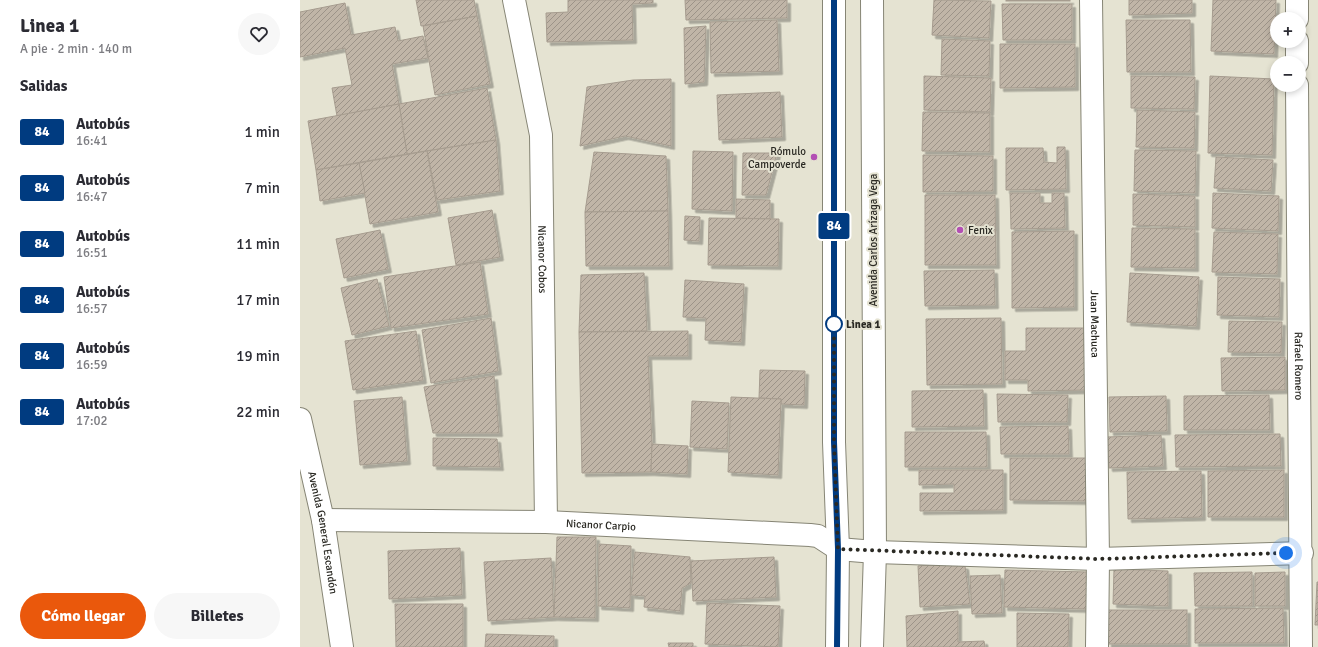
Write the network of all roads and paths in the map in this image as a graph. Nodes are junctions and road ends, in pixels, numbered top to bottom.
1 (514, 0) edge
2 (834, 0) edge
3 (872, 0) edge
4 (1091, 0) edge
5 (1296, 0) edge
6 (1297, 12) edge
7 (1297, 92) edge
8 (300, 419) edge
9 (322, 520) junction
10 (546, 522) junction
11 (838, 549) junction
12 (874, 552) junction
13 (1302, 553) junction
14 (1098, 559) junction
15 (342, 647) edge
16 (837, 647) edge
17 (872, 647) edge
18 (1097, 647) edge
19 (1301, 647) edge

1 - 10 street, Nicanor Cobos
2 - 11 street
3 - 12 street, Avenida Carlos Arízaga Vega
4 - 14 street, Juan Machuca
5 - 6 street
7 - 13 street, Rafael Romero
8 - 9 street, Avenida General Escandón
9 - 10 street, Nicanor Carpio
9 - 15 street, Avenida General Escandón
10 - 11 street, Nicanor Carpio
11 - 12 street, Nicanor Carpio
11 - 16 street
12 - 14 street, Nicanor Carpio
12 - 17 street, Avenida Carlos Arízaga Vega
13 - 14 street, Nicanor Carpio
13 - 19 street, Rafael Romero
14 - 18 street, Juan Machuca

